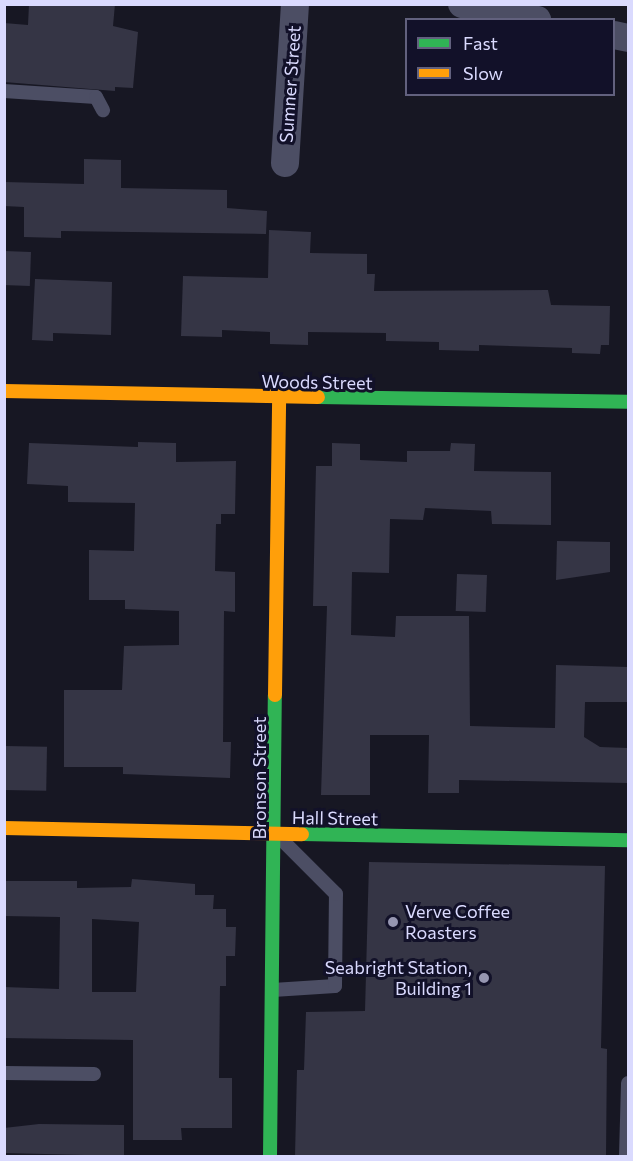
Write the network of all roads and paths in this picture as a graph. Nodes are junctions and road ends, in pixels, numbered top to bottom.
1 (295, 4) edge
2 (462, 4) edge
3 (528, 18) edge
4 (4, 91) edge
5 (103, 110) dead end
6 (285, 163) dead end
7 (4, 391) edge
8 (279, 400) junction
9 (628, 402) edge
10 (4, 828) edge
11 (277, 835) junction
12 (628, 840) edge
13 (273, 990) junction
14 (4, 1073) edge
15 (94, 1074) dead end
16 (628, 1083) edge
17 (270, 1156) edge
18 (626, 1156) edge

1 - 6 street, Sumner Street
2 - 3 street
4 - 5 lane
7 - 8 street, Woods Street
8 - 9 street, Woods Street
8 - 11 street, Bronson Street
10 - 11 street, Hall Street
11 - 12 street, Hall Street
11 - 13 street, Bronson Street
11 - 13 lane
13 - 17 street, Bronson Street
14 - 15 lane
16 - 18 lane

